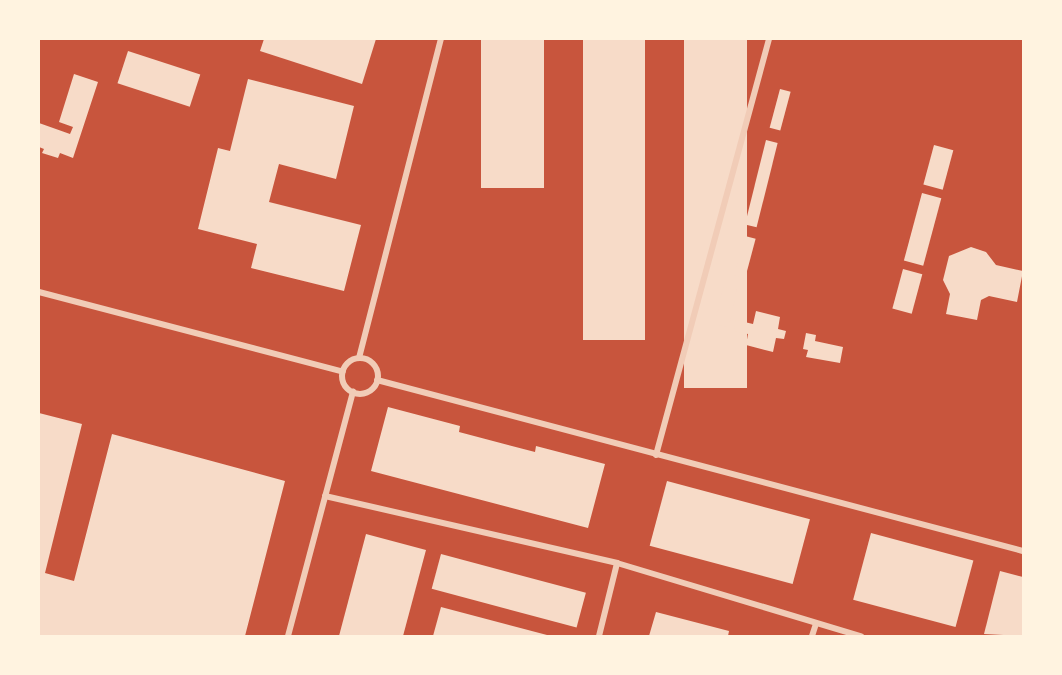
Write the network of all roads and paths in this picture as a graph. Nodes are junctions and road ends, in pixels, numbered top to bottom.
1 (441, 39) edge
2 (770, 39) edge
3 (39, 292) edge
4 (359, 358) junction
5 (343, 372) junction
6 (377, 380) junction
7 (353, 392) junction
8 (656, 455) junction
9 (325, 496) junction
10 (1023, 551) edge
11 (617, 563) junction
12 (816, 624) junction
13 (288, 636) edge
14 (599, 636) edge
15 (812, 636) edge
16 (861, 636) edge

1 - 4 street
2 - 8 street
3 - 5 street
4 - 5 street
4 - 6 street
5 - 7 street
6 - 7 street
6 - 8 street
7 - 9 street
8 - 10 street
9 - 11 street
9 - 13 street
11 - 12 street
11 - 14 street
12 - 15 street
12 - 16 street

